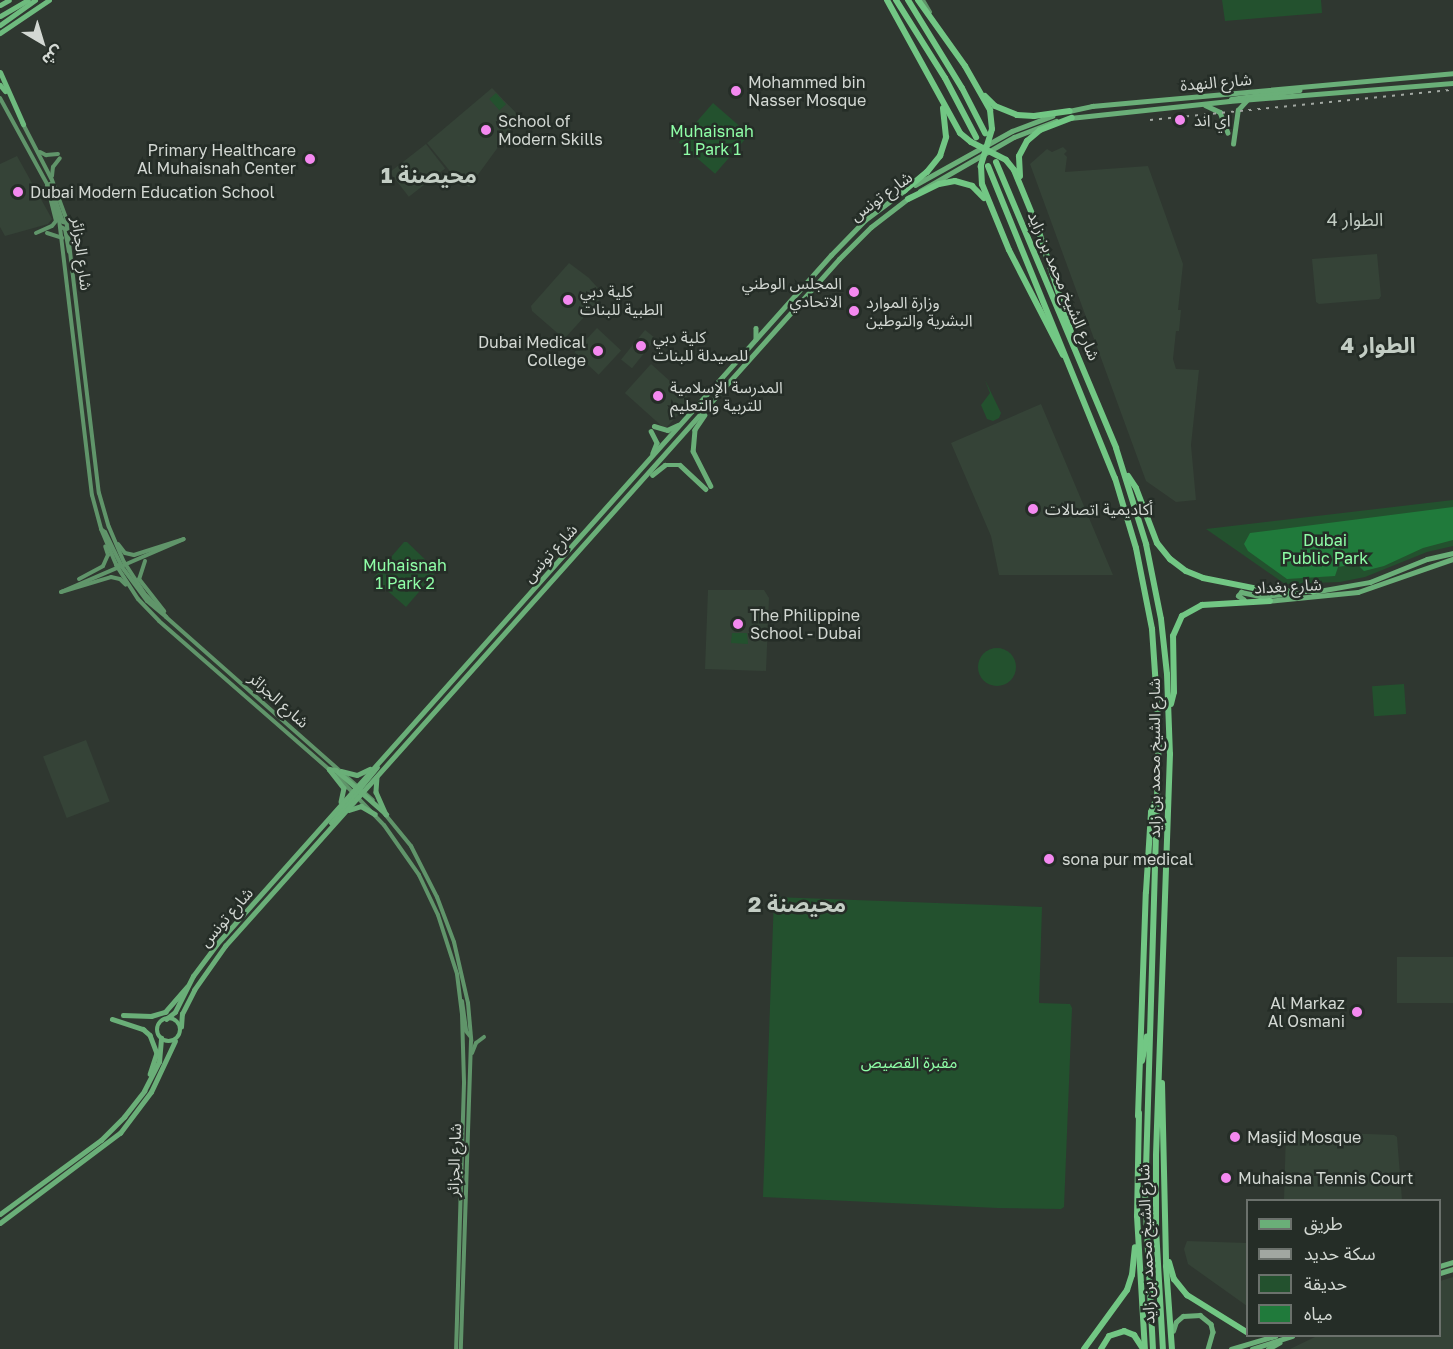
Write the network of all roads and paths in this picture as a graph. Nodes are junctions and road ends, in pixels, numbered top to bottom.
1 (9, 0) edge
2 (28, 0) edge
3 (35, 0) edge
4 (49, 0) edge
5 (887, 0) edge
6 (896, 0) edge
7 (908, 0) edge
8 (918, 0) edge
9 (923, 0) edge
10 (0, 5) edge
11 (0, 16) edge
12 (0, 25) edge
13 (939, 29) junction
14 (0, 31) edge
15 (0, 72) edge
16 (1453, 73) edge
17 (974, 82) junction
18 (1453, 82) edge
19 (0, 84) edge
20 (1311, 87) junction
21 (937, 90) junction
22 (4, 91) joint
23 (0, 98) edge
24 (1248, 99) junction
25 (1229, 101) junction
26 (1202, 104) junction
27 (1071, 114) junction
28 (23, 123) junction
29 (992, 123) junction
30 (984, 133) dead end
31 (1228, 133) dead end
32 (963, 136) junction
33 (976, 137) dead end
34 (1233, 144) dead end
35 (986, 149) junction
36 (37, 150) junction
37 (996, 162) dead end
38 (1010, 164) junction
39 (988, 166) dead end
40 (43, 177) junction
41 (980, 177) junction
42 (52, 180) junction
43 (47, 184) junction
44 (1023, 189) junction
45 (904, 191) junction
46 (908, 199) junction
47 (990, 208) junction
48 (67, 223) junction
49 (61, 227) junction
50 (36, 233) dead end
51 (47, 233) dead end
52 (63, 238) junction
53 (72, 261) junction
54 (756, 328) dead end
55 (756, 339) junction
56 (84, 342) dead end
57 (81, 346) junction
58 (1075, 346) junction
59 (1070, 365) junction
60 (711, 404) junction
61 (685, 420) junction
62 (80, 438) dead end
63 (86, 445) junction
64 (649, 461) junction
65 (1125, 473) junction
66 (620, 506) junction
67 (109, 527) junction
68 (101, 529) junction
69 (1453, 553) edge
70 (1453, 559) edge
71 (145, 561) dead end
72 (122, 566) junction
73 (79, 579) dead end
74 (1314, 591) junction
75 (138, 599) junction
76 (1270, 601) junction
77 (166, 617) junction
78 (193, 641) junction
79 (202, 642) dead end
80 (1170, 707) junction
81 (265, 719) dead end
82 (272, 720) junction
83 (377, 764) junction
84 (329, 769) junction
85 (341, 771) junction
86 (379, 774) junction
87 (359, 791) junction
88 (1158, 798) junction
89 (338, 809) junction
90 (344, 813) junction
91 (375, 814) junction
92 (386, 814) junction
93 (326, 833) junction
94 (187, 987) junction
95 (460, 999) junction
96 (123, 1014) dead end
97 (112, 1019) dead end
98 (166, 1019) junction
99 (181, 1027) junction
100 (1149, 1033) junction
101 (471, 1037) junction
102 (484, 1037) dead end
103 (161, 1038) junction
104 (175, 1041) junction
105 (470, 1057) junction
106 (1160, 1068) junction
107 (149, 1082) junction
108 (1138, 1116) junction
109 (0, 1214) edge
110 (1137, 1216) junction
111 (0, 1223) edge
112 (1167, 1247) junction
113 (1246, 1332) edge
114 (1269, 1337) edge
115 (1286, 1337) edge
116 (1289, 1337) edge
117 (459, 1349) edge
118 (1084, 1349) edge
119 (1101, 1349) edge
120 (1144, 1349) edge
121 (1153, 1349) edge
122 (1163, 1349) edge
123 (1173, 1349) edge
124 (1208, 1349) edge
125 (1232, 1349) edge
126 (1252, 1349) edge
127 (1268, 1349) edge

1 - 10 highway
2 - 11 highway
3 - 12 highway
4 - 14 highway
5 - 21 highway
6 - 33 highway
7 - 30 highway
8 - 13 highway
9 - 13 main road
13 - 17 highway
15 - 28 highway
16 - 20 main road, شارع النهدة
17 - 27 highway
17 - 29 highway
18 - 24 main road, شارع النهدة
19 - 22 highway
20 - 25 main road
20 - 27 main road, شارع النهدة
21 - 32 highway
21 - 45 highway
22 - 28 main road, شارع الجزائر
23 - 40 main road, شارع الجزائر
24 - 25 main road, شارع النهدة
24 - 34 main road
25 - 26 main road, شارع النهدة
26 - 27 main road, شارع النهدة
26 - 31 main road
27 - 35 main road, شارع النهدة
27 - 44 highway
28 - 36 main road, شارع الجزائر
29 - 32 highway
29 - 35 highway
32 - 35 highway
35 - 38 highway
35 - 41 highway
35 - 45 main road, شارع تونس
35 - 46 main road, شارع تونس
36 - 42 main road, شارع الجزائر
36 - 42 main road
37 - 58 highway, شارع الشيخ محمد بن زايد
38 - 41 highway
38 - 44 highway
39 - 59 highway, شارع الشيخ محمد بن زايد
40 - 43 main road, شارع الجزائر
40 - 48 main road
41 - 47 highway
42 - 48 main road, شارع الجزائر
43 - 49 main road, شارع الجزائر
43 - 50 main road
44 - 58 highway
45 - 55 main road, شارع تونس
46 - 47 highway
46 - 60 main road, شارع تونس
47 - 59 highway
48 - 53 main road, شارع الجزائر
49 - 52 main road, شارع الجزائر
49 - 53 main road
51 - 52 main road
52 - 63 main road, شارع الجزائر
53 - 57 main road, شارع الجزائر
54 - 55 main road
55 - 61 main road, شارع تونس
56 - 57 main road
57 - 67 main road, شارع الجزائر
58 - 65 highway, شارع الشيخ محمد بن زايد
59 - 88 highway, شارع الشيخ محمد بن زايد
60 - 66 main road, شارع تونس
60 - 66 main road
61 - 64 main road, شارع تونس
61 - 64 main road
62 - 63 main road
63 - 68 main road, شارع الجزائر
64 - 83 main road, شارع تونس
65 - 74 highway
65 - 80 highway, شارع الشيخ محمد بن زايد
66 - 86 main road, شارع تونس
67 - 72 main road, شارع الجزائر
67 - 72 main road
68 - 72 main road, شارع الجزائر
68 - 73 main road
69 - 74 main road, شارع بغداد
70 - 76 main road, شارع بغداد
71 - 77 main road
72 - 75 main road, شارع الجزائر
72 - 75 main road
72 - 77 main road, شارع الجزائر
74 - 76 main road, شارع بغداد
75 - 82 main road, شارع الجزائر
76 - 80 highway
77 - 78 main road, شارع الجزائر
78 - 79 main road
78 - 85 main road, شارع الجزائر
80 - 106 highway, شارع الشيخ محمد بن زايد
81 - 82 main road
82 - 84 main road, شارع الجزائر
83 - 85 main road
83 - 87 main road, شارع تونس
84 - 87 main road
84 - 89 main road
85 - 87 main road, شارع الجزائر
86 - 87 main road, شارع تونس
86 - 92 main road
87 - 89 main road, شارع تونس
87 - 90 main road, شارع تونس
87 - 91 main road, شارع الجزائر
87 - 92 main road
87 - 93 main road
88 - 100 highway, شارع الشيخ محمد بن زايد
88 - 108 highway
89 - 94 main road, شارع تونس
90 - 91 main road
90 - 93 main road, شارع تونس
91 - 95 main road, شارع الجزائر
92 - 101 main road, شارع الجزائر
93 - 99 main road, شارع تونس
94 - 96 main road
94 - 98 main road, شارع تونس
95 - 101 main road
95 - 117 main road, شارع الجزائر
97 - 107 main road
98 - 99 main road
98 - 103 main road
99 - 104 main road
100 - 108 highway
100 - 121 highway, شارع الشيخ محمد بن زايد
101 - 105 main road, شارع الجزائر
102 - 105 main road
103 - 104 main road
103 - 107 main road
104 - 111 main road
105 - 117 main road, شارع الجزائر
106 - 112 highway
106 - 122 highway, شارع الشيخ محمد بن زايد
107 - 109 main road
108 - 110 highway
110 - 118 highway
110 - 120 highway
112 - 113 highway
112 - 123 highway
114 - 125 main road
115 - 126 main road
116 - 127 main road
119 - 120 highway
123 - 124 main road

